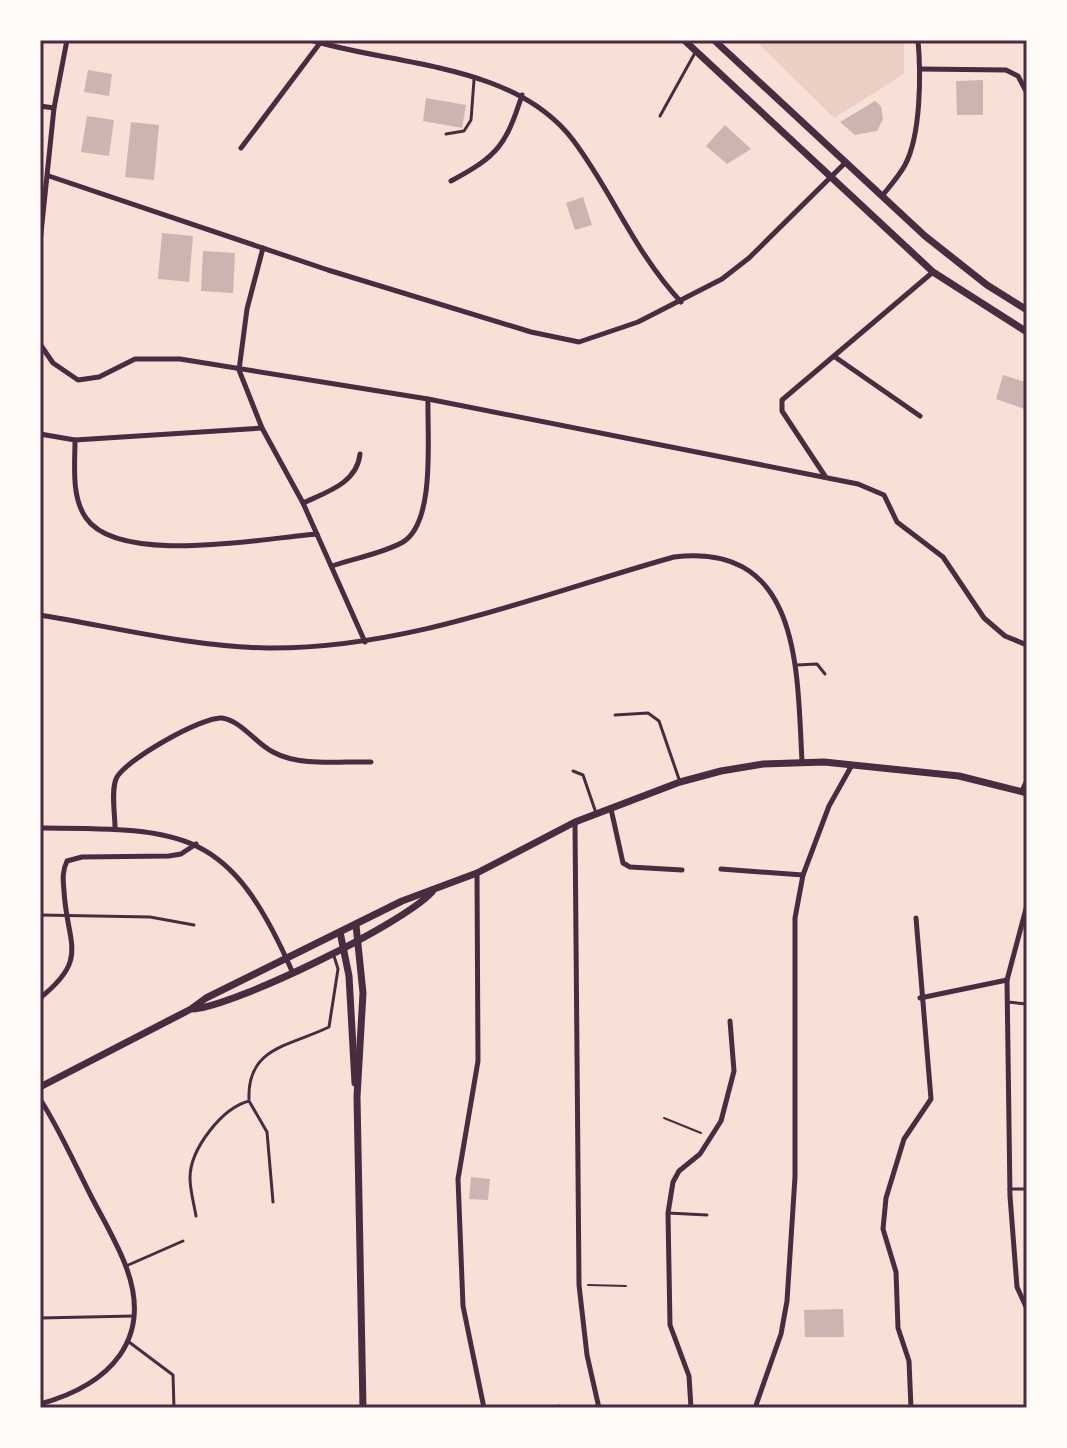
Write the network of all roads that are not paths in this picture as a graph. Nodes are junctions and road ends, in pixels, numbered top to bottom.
1 (67, 40) edge
2 (310, 40) edge
3 (684, 40) edge
4 (714, 40) edge
5 (918, 40) edge
6 (321, 42) edge
7 (696, 51) junction
8 (920, 69) junction
9 (474, 76) junction
10 (1027, 93) edge
11 (522, 95) junction
12 (40, 106) edge
13 (54, 108) junction
14 (660, 116) dead end
15 (446, 134) dead end
16 (241, 148) dead end
17 (847, 161) junction
18 (49, 176) junction
19 (832, 178) junction
20 (451, 181) dead end
21 (882, 196) junction
22 (40, 243) edge
23 (263, 248) junction
24 (933, 272) junction
25 (681, 302) junction
26 (1027, 310) edge
27 (1027, 332) edge
28 (40, 344) edge
29 (835, 357) junction
30 (239, 370) junction
31 (428, 399) junction
32 (920, 416) dead end
33 (262, 428) junction
34 (40, 434) edge
35 (75, 440) junction
36 (360, 454) dead end
37 (826, 477) junction
38 (303, 503) junction
39 (317, 534) junction
40 (332, 566) junction
41 (40, 615) edge
42 (785, 616) junction
43 (774, 621) dead end
44 (365, 642) junction
45 (1027, 645) edge
46 (797, 665) junction
47 (825, 674) dead end
48 (615, 715) dead end
49 (802, 761) junction
50 (371, 762) dead end
51 (852, 765) junction
52 (573, 771) dead end
53 (1027, 780) edge
54 (680, 782) junction
55 (1024, 792) edge
56 (610, 808) junction
57 (596, 813) junction
58 (575, 822) junction
59 (40, 828) edge
60 (115, 828) junction
61 (196, 844) junction
62 (721, 869) dead end
63 (682, 870) dead end
64 (477, 873) junction
65 (803, 875) junction
66 (434, 890) junction
67 (1027, 905) edge
68 (40, 915) edge
69 (65, 916) junction
70 (916, 918) dead end
71 (194, 925) dead end
72 (356, 925) junction
73 (340, 932) junction
74 (360, 940) junction
75 (344, 947) junction
76 (332, 952) junction
77 (286, 958) junction
78 (292, 971) junction
79 (1007, 980) junction
80 (40, 998) edge
81 (920, 998) junction
82 (1007, 1002) junction
83 (1027, 1004) edge
84 (191, 1009) junction
85 (730, 1021) dead end
86 (40, 1087) edge
87 (357, 1097) junction
88 (40, 1099) edge
89 (249, 1101) junction
90 (1009, 1189) junction
91 (1027, 1189) edge
92 (273, 1202) dead end
93 (668, 1213) junction
94 (707, 1215) dead end
95 (196, 1216) dead end
96 (183, 1241) dead end
97 (126, 1266) junction
98 (1027, 1309) edge
99 (134, 1316) junction
100 (40, 1318) edge
101 (129, 1342) junction
102 (40, 1404) edge
103 (174, 1408) edge
104 (363, 1408) edge
105 (484, 1408) edge
106 (599, 1408) edge
107 (691, 1408) edge
108 (755, 1408) edge
109 (911, 1408) edge

1 - 13 street
2 - 6 street
3 - 7 street
4 - 17 street
5 - 8 street
6 - 9 street
6 - 16 street
7 - 14 lane
7 - 19 street
8 - 10 street
8 - 21 street
9 - 11 street
9 - 15 lane
11 - 20 street
11 - 25 street
12 - 13 street
13 - 18 street
17 - 19 street
17 - 21 street
18 - 22 street
18 - 23 street
19 - 24 street
19 - 25 street
21 - 26 street
23 - 25 street
23 - 30 street
24 - 27 street
24 - 29 street
28 - 30 street
29 - 32 street
29 - 37 street
30 - 31 street
30 - 33 street
31 - 37 street
31 - 40 street
33 - 35 street
33 - 38 street
34 - 35 street
35 - 39 street
36 - 38 street
37 - 45 street
38 - 39 street
39 - 40 street
40 - 44 street
41 - 44 street
42 - 43 lane
42 - 44 street
42 - 46 street
46 - 47 lane
46 - 49 street
48 - 54 lane
49 - 51 street
49 - 54 street
50 - 60 street
51 - 55 street
51 - 65 street
52 - 57 lane
53 - 55 street
54 - 56 street
56 - 57 street
56 - 63 street
57 - 58 street
58 - 64 street
58 - 106 street
59 - 60 street
60 - 61 street
61 - 69 street
61 - 77 street
62 - 65 street
64 - 66 street
64 - 105 street
65 - 108 street
66 - 72 street
66 - 74 street
67 - 79 street
68 - 69 lane
69 - 71 lane
69 - 80 street
70 - 81 street
72 - 73 street
72 - 74 street
73 - 75 street
73 - 77 street
74 - 75 street
74 - 87 street
75 - 76 street
75 - 87 street
76 - 78 street
76 - 89 lane
77 - 78 street
77 - 84 street
78 - 84 street
79 - 81 street
79 - 82 street
81 - 109 street
82 - 83 lane
82 - 90 street
84 - 86 street
85 - 93 street
87 - 104 street
88 - 97 street
89 - 92 lane
89 - 95 lane
90 - 91 lane
90 - 98 street
93 - 94 lane
93 - 107 street
96 - 97 lane
97 - 99 street
99 - 100 lane
99 - 101 street
101 - 102 street
101 - 103 lane

